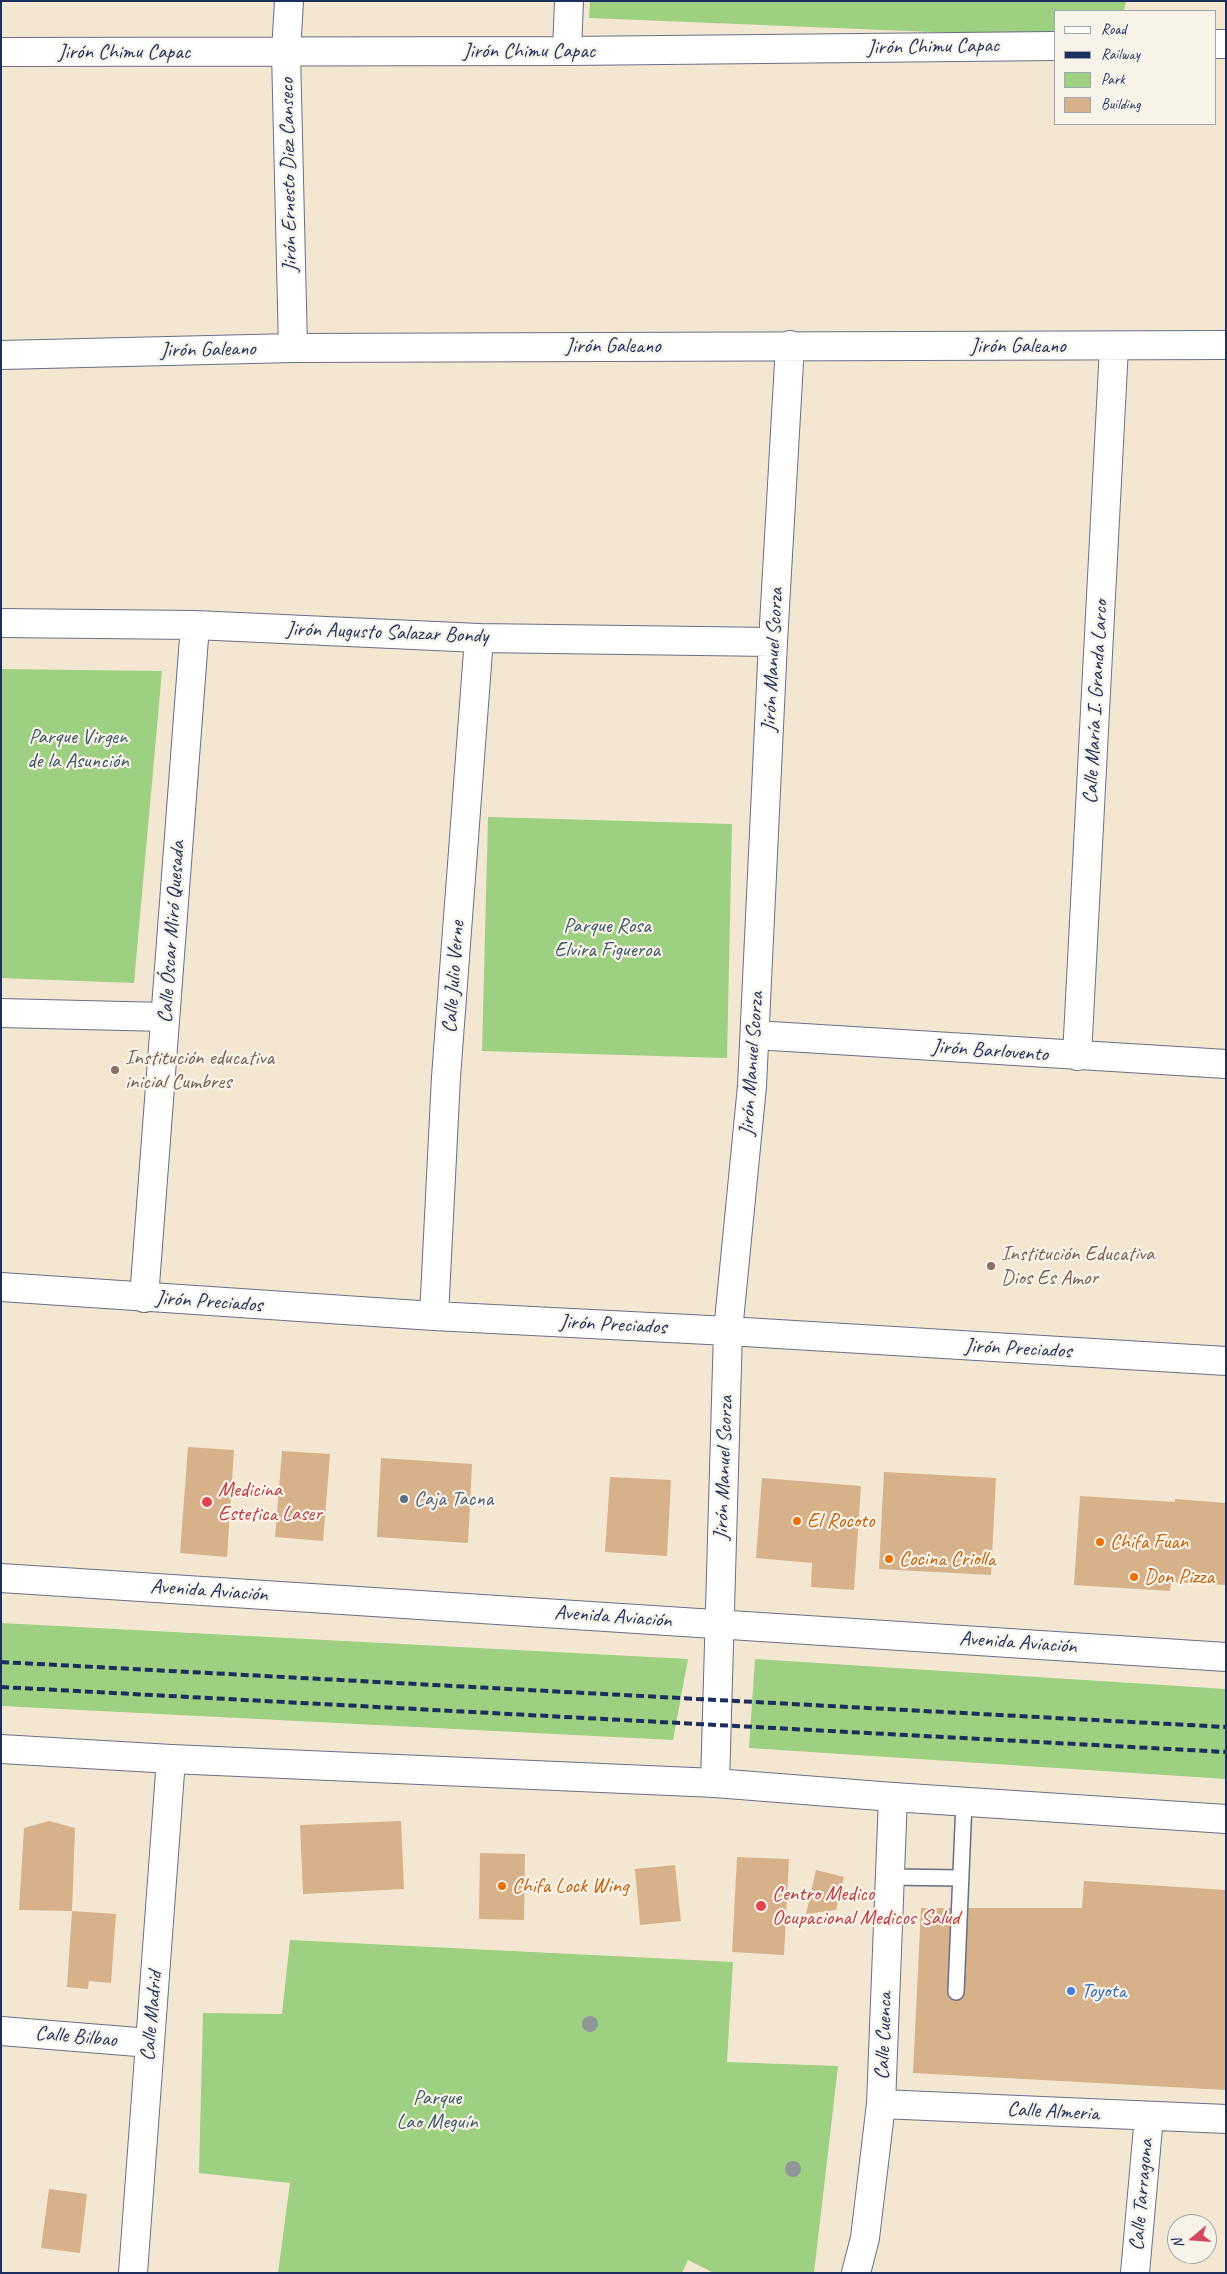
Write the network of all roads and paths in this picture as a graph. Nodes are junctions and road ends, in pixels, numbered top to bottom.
1 (289, 1) edge
2 (569, 1) edge
3 (1054, 46) edge
4 (567, 51) junction
5 (1, 52) edge
6 (286, 52) junction
7 (790, 345) junction
8 (1226, 345) edge
9 (1114, 347) junction
10 (293, 348) junction
11 (1, 355) edge
12 (1, 623) edge
13 (195, 625) junction
14 (479, 638) junction
15 (773, 642) junction
16 (1, 1014) edge
17 (166, 1018) junction
18 (755, 1035) junction
19 (1078, 1056) junction
20 (1226, 1064) edge
21 (1, 1287) edge
22 (144, 1298) junction
23 (434, 1316) junction
24 (728, 1331) junction
25 (1226, 1361) edge
26 (1, 1578) edge
27 (719, 1624) junction
28 (1226, 1657) edge
29 (1, 1749) edge
30 (172, 1759) junction
31 (715, 1783) junction
32 (893, 1797) junction
33 (964, 1802) junction
34 (1226, 1819) edge
35 (889, 1877) junction
36 (961, 1878) junction
37 (956, 1992) dead end
38 (1, 2031) edge
39 (150, 2043) junction
40 (881, 2104) junction
41 (1149, 2116) junction
42 (1226, 2119) edge
43 (133, 2273) edge
44 (856, 2273) edge
45 (1135, 2273) edge

1 - 6 street, Jirón Ernesto Diez Canseco
2 - 4 street
3 - 4 street, Jirón Chimu Capac
4 - 6 street, Jirón Chimu Capac
5 - 6 street, Jirón Chimu Capac
6 - 10 street, Jirón Ernesto Diez Canseco
7 - 9 street, Jirón Galeano
7 - 10 street, Jirón Galeano
7 - 15 street, Jirón Manuel Scorza
8 - 9 street, Jirón Galeano
9 - 19 street, Calle María I. Granda Larco
10 - 11 street, Jirón Galeano
12 - 13 street, Jirón Augusto Salazar Bondy
13 - 14 street, Jirón Augusto Salazar Bondy
13 - 17 street, Calle Óscar Miró Quesada
14 - 15 street, Jirón Augusto Salazar Bondy
14 - 23 street, Calle Julio Verne
15 - 18 street, Jirón Manuel Scorza
16 - 17 street
17 - 22 street, Calle Óscar Miró Quesada
18 - 19 street, Jirón Barlovento
18 - 24 street, Jirón Manuel Scorza
19 - 20 street, Jirón Barlovento
21 - 22 street, Jirón Preciados
22 - 23 street, Jirón Preciados
23 - 24 street, Jirón Preciados
24 - 25 street, Jirón Preciados
24 - 27 street, Jirón Manuel Scorza
26 - 27 street, Avenida Aviación
27 - 28 street, Avenida Aviación
27 - 31 street, Jirón Manuel Scorza
29 - 30 street
30 - 31 street
30 - 39 street, Calle Madrid
31 - 32 street
32 - 33 street
32 - 35 street, Calle Cuenca
33 - 34 street
33 - 36 lane
35 - 36 lane
35 - 40 street, Calle Cuenca
36 - 37 lane
38 - 39 street, Calle Bilbao
39 - 43 street, Calle Madrid
40 - 41 street, Calle Almeria
40 - 44 street, Calle Cuenca
41 - 42 street, Calle Almeria
41 - 45 street, Calle Tarragona

